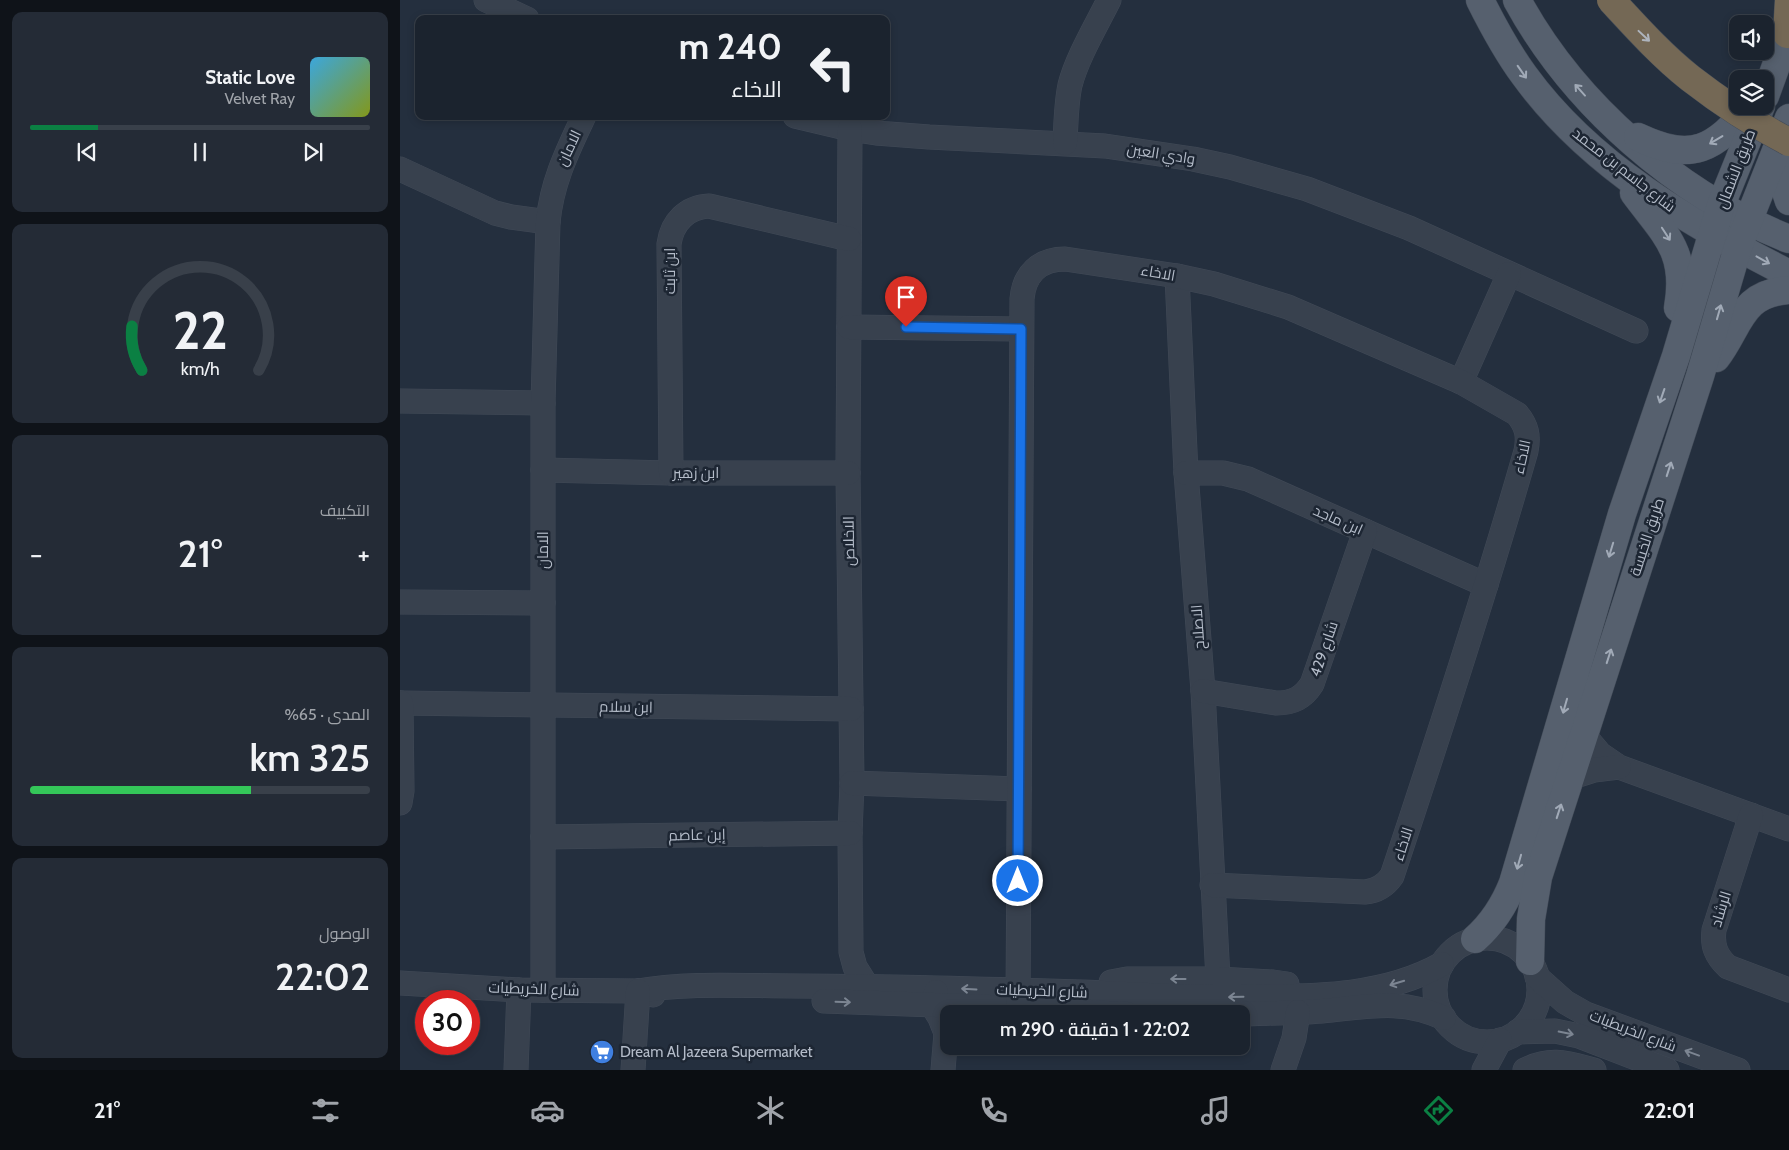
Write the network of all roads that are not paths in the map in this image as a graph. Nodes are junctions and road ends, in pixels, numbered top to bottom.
1 (486, 0) edge
2 (1109, 0) edge
3 (1480, 0) edge
4 (1517, 0) edge
5 (1611, 0) edge
6 (1789, 0) edge
7 (518, 15) edge
8 (1788, 32) edge
9 (1774, 70) edge
10 (1743, 115) edge
11 (1757, 115) edge
12 (1789, 118) edge
13 (582, 120) edge
14 (811, 120) edge
15 (1614, 125) junction
16 (850, 129) junction
17 (1065, 143) junction
18 (1784, 145) edge
19 (1615, 167) junction
20 (400, 169) edge
21 (1789, 201) edge
22 (1721, 205) junction
23 (1748, 220) junction
24 (548, 222) junction
25 (1712, 233) junction
26 (849, 239) junction
27 (1789, 239) edge
28 (1738, 247) junction
29 (1509, 274) junction
30 (1789, 274) edge
31 (1177, 276) junction
32 (1789, 290) edge
33 (849, 327) junction
34 (1021, 329) junction
35 (1636, 332) dead end
36 (1676, 356) junction
37 (1700, 376) junction
38 (1461, 382) junction
39 (400, 401) edge
40 (542, 402) junction
41 (543, 470) junction
42 (671, 473) junction
43 (848, 473) junction
44 (1186, 473) junction
45 (1365, 531) junction
46 (1486, 585) junction
47 (400, 602) edge
48 (543, 603) junction
49 (1203, 691) junction
50 (401, 703) edge
51 (543, 706) junction
52 (851, 709) junction
53 (1584, 735) junction
54 (1619, 768) junction
55 (1570, 778) junction
56 (852, 783) junction
57 (1018, 789) junction
58 (400, 803) edge
59 (1751, 815) junction
60 (1789, 829) edge
61 (850, 834) junction
62 (543, 837) junction
63 (1212, 885) junction
64 (1475, 939) junction
65 (851, 952) junction
66 (1442, 964) junction
67 (1534, 969) junction
68 (1218, 979) junction
69 (400, 983) edge
70 (833, 986) junction
71 (867, 986) junction
72 (519, 990) junction
73 (543, 990) junction
74 (1789, 990) edge
75 (638, 991) junction
76 (1081, 992) junction
77 (935, 996) junction
78 (1018, 999) junction
79 (1000, 1005) edge
80 (1062, 1005) edge
81 (1302, 1011) junction
82 (1250, 1014) edge
83 (940, 1018) edge
84 (1444, 1018) junction
85 (1250, 1026) edge
86 (1464, 1036) junction
87 (1509, 1036) junction
88 (946, 1055) edge
89 (1615, 1061) edge
90 (516, 1070) edge
91 (633, 1070) edge
92 (943, 1070) edge
93 (1283, 1070) edge
94 (1470, 1070) edge
95 (1484, 1070) edge
96 (1525, 1070) edge
97 (1594, 1070) edge
98 (1667, 1070) edge
99 (1738, 1070) edge

1 - 7 street
2 - 17 street
3 -> 19 main road, شارع جاسم بن محمد
15 -> 4 main road, شارع جاسم بن محمد
5 -> 18 highway, bridge
6 - 8 highway
8 - 9 main road, طريق الشمال
10 -> 15 main road
11 - 22 main road, طريق الشمال
12 - 18 main road, طريق الخيسة
13 - 24 street, الامان
14 - 16 street, وادي العين
15 - 22 main road, شارع جاسم بن محمد
16 - 17 street, وادي العين
16 - 26 street, الاخلاص
17 - 29 street, وادي العين
18 - 21 main road
18 - 23 main road, طريق الخيسة
19 - 25 main road, شارع جاسم بن محمد
19 -> 36 main road
20 - 24 street
22 - 23 main road, شارع جاسم بن محمد
22 - 25 main road, طريق الشمال
23 - 27 main road, شارع جاسم بن محمد
23 - 28 main road, طريق الخيسة
24 - 40 street, الامان
25 - 28 main road, شارع جاسم بن محمد
25 - 36 main road, طريق الخيسة
26 - 33 street, الاخلاص
26 - 42 street, ابن ثابت
28 -> 30 main road, شارع جاسم بن محمد
37 -> 28 main road, طريق الخيسة
29 - 35 street, وادي العين
29 - 38 street
31 - 34 street, الاخاء
31 - 38 street, الاخاء
31 - 44 street, الاصلاح
32 - 37 main road
33 - 34 street
33 - 43 street, الاخلاص
34 - 57 street, الاخاء
36 -> 64 main road, طريق الخيسة
53 -> 37 main road, طريق الخيسة
38 - 46 street, الاخاء
39 - 40 street
40 - 41 street, الامان
41 - 42 street, ابن زهير
41 - 48 street, الامان
42 - 43 street, ابن زهير
43 - 52 street, الاخلاص
44 - 45 street, ابن ماجد
44 - 49 street, الاصلاح
45 - 46 street, ابن ماجد
45 - 49 street, شارع 429
46 - 63 street, الاخاء
47 - 48 street
48 - 51 street, الامان
49 - 63 street, الاصلاح
50 - 51 street, ابن سلام
50 - 58 street
51 - 52 street, ابن سلام
51 - 62 street, الامان
52 - 56 street, الاخلاص
53 - 54 street
53 - 55 main road, طريق الخيسة
54 - 55 street
54 - 59 street
67 -> 55 main road, طريق الخيسة
56 - 57 street
56 - 61 street, الاخلاص
57 - 78 street, الاخاء
59 - 60 street
59 - 74 street, الرشاد
61 - 62 street, إبن عاصم
61 - 65 street, الاخلاص
62 - 73 street, الامان
63 - 68 street, الاصلاح
64 - 66 street
64 - 67 street
65 - 70 street, الاخلاص
65 - 71 street, الاخلاص
66 -> 81 street, شارع الخريطيات
66 - 84 street
67 - 87 street
99 -> 67 street, شارع الخريطيات
68 -> 76 street
68 - 81 street
69 - 72 street, شارع الخريطيات
70 - 71 street, شارع الخريطيات
70 - 75 street, شارع الخريطيات
71 - 77 street, شارع الخريطيات
72 - 73 street, شارع الخريطيات
72 - 90 street
73 - 75 street, شارع الخريطيات
75 -> 77 street, شارع الخريطيات
75 - 91 street
76 - 78 street, شارع الخريطيات
81 -> 76 street, شارع الخريطيات
78 -> 77 street, شارع الخريطيات
77 - 83 street
78 - 79 street, شارع الخريطيات
78 - 80 street, شارع الخريطيات
81 - 82 street, شارع الخريطيات
81 - 84 street, شارع الخريطيات
81 - 85 street
81 - 93 street
84 - 86 street
86 - 87 street
86 - 94 street
87 -> 89 street, شارع الخريطيات
87 - 95 street
88 - 92 street
89 - 98 street, شارع الخريطيات
96 - 97 street

